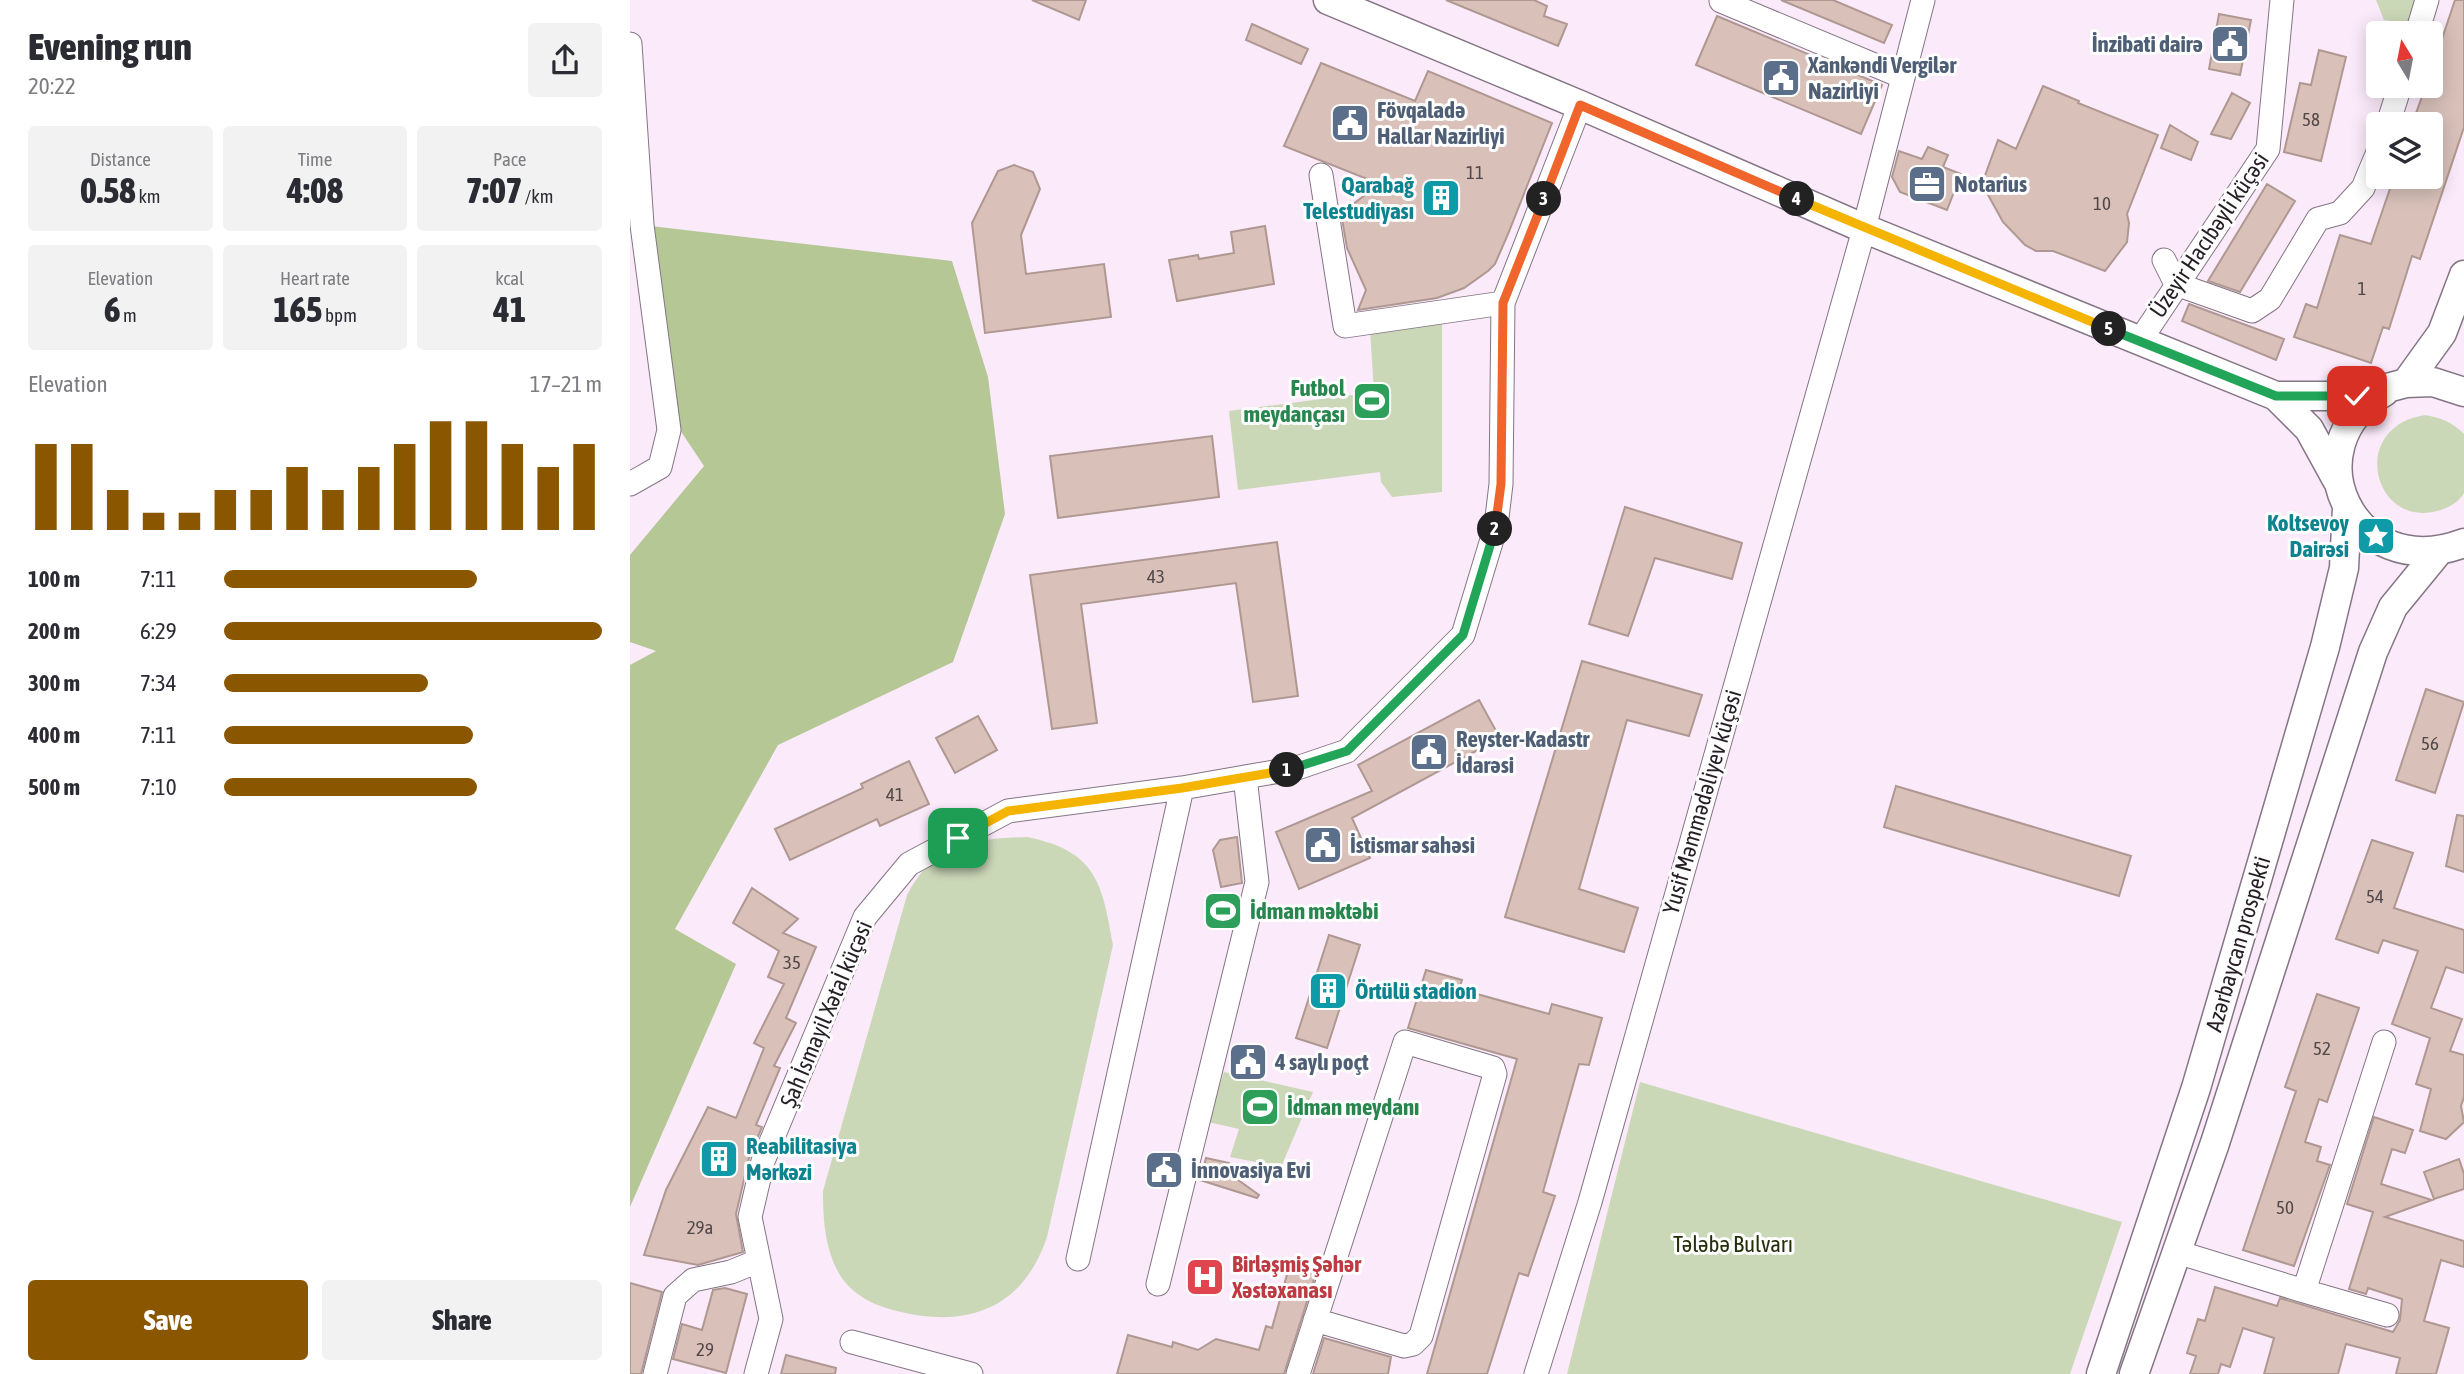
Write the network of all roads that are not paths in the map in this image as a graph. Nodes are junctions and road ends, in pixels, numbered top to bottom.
1 (1328, 0) edge
2 (1923, 0) edge
3 (2282, 0) edge
4 (2427, 0) edge
5 (1721, 1) edge
6 (2421, 21) edge
7 (630, 44) edge
8 (1903, 76) junction
9 (1580, 105) junction
10 (1321, 175) dead end
11 (2366, 181) edge
12 (636, 222) edge
13 (1863, 228) junction
14 (2164, 260) dead end
15 (2464, 275) edge
16 (2176, 284) junction
17 (1503, 303) junction
18 (2139, 342) junction
19 (2406, 383) junction
20 (2464, 392) edge
21 (2276, 396) junction
22 (630, 484) edge
23 (2343, 496) junction
24 (2451, 548) edge
25 (1245, 777) junction
26 (1182, 788) junction
27 (2384, 1042) dead end
28 (2180, 1132) junction
29 (2215, 1143) junction
30 (2177, 1252) junction
31 (1078, 1259) dead end
32 (758, 1261) junction
33 (1157, 1284) dead end
34 (2304, 1291) junction
35 (2387, 1315) dead end
36 (1315, 1320) junction
37 (852, 1342) dead end
38 (936, 1369) edge
39 (655, 1374) edge
40 (757, 1374) edge
41 (971, 1374) edge
42 (1298, 1374) edge
43 (1536, 1374) edge
44 (2101, 1374) edge
45 (2134, 1374) edge

1 - 9 main road, Üzeyir Hacıbəyli küçəsi
2 - 8 street, Yusif Məmmədəliyev küçəsi
3 - 16 street, Üzeyir Hacıbəyli küçəsi
4 - 6 street
5 - 8 street
7 - 12 street
8 - 13 street, Yusif Məmmədəliyev küçəsi
9 - 13 main road, Üzeyir Hacıbəyli küçəsi
9 - 17 street, Şah İsmayil Xətaİ küçəsi
10 - 17 street
11 - 16 street
12 - 22 street
13 - 18 main road, Üzeyir Hacıbəyli küçəsi
13 - 43 street, Yusif Məmmədəliyev küçəsi
14 - 16 street
15 - 19 main road
16 - 18 street, Üzeyir Hacıbəyli küçəsi
17 - 25 street, Şah İsmayil Xətaİ küçəsi
18 - 21 main road, Üzeyir Hacıbəyli küçəsi
19 - 20 main road
19 - 21 main road
19 - 23 main road, Azərbaycan prospekti
21 - 23 main road
23 - 24 main road
23 - 28 main road, Azərbaycan prospekti
24 - 29 main road, Azərbaycan prospekti
25 - 26 street, Şah İsmayil Xətaİ küçəsi
25 - 33 street
26 - 31 street
26 - 32 street, Şah İsmayil Xətaİ küçəsi
27 - 34 street
28 - 29 main road
28 - 44 main road, Azərbaycan prospekti
29 - 30 main road, Azərbaycan prospekti
30 - 34 street
30 - 45 main road, Azərbaycan prospekti
32 - 39 street
32 - 40 street, Şah İsmayil Xətaİ küçəsi
34 - 35 street
36 - 36 street
36 - 42 street
37 - 38 street
38 - 41 street

